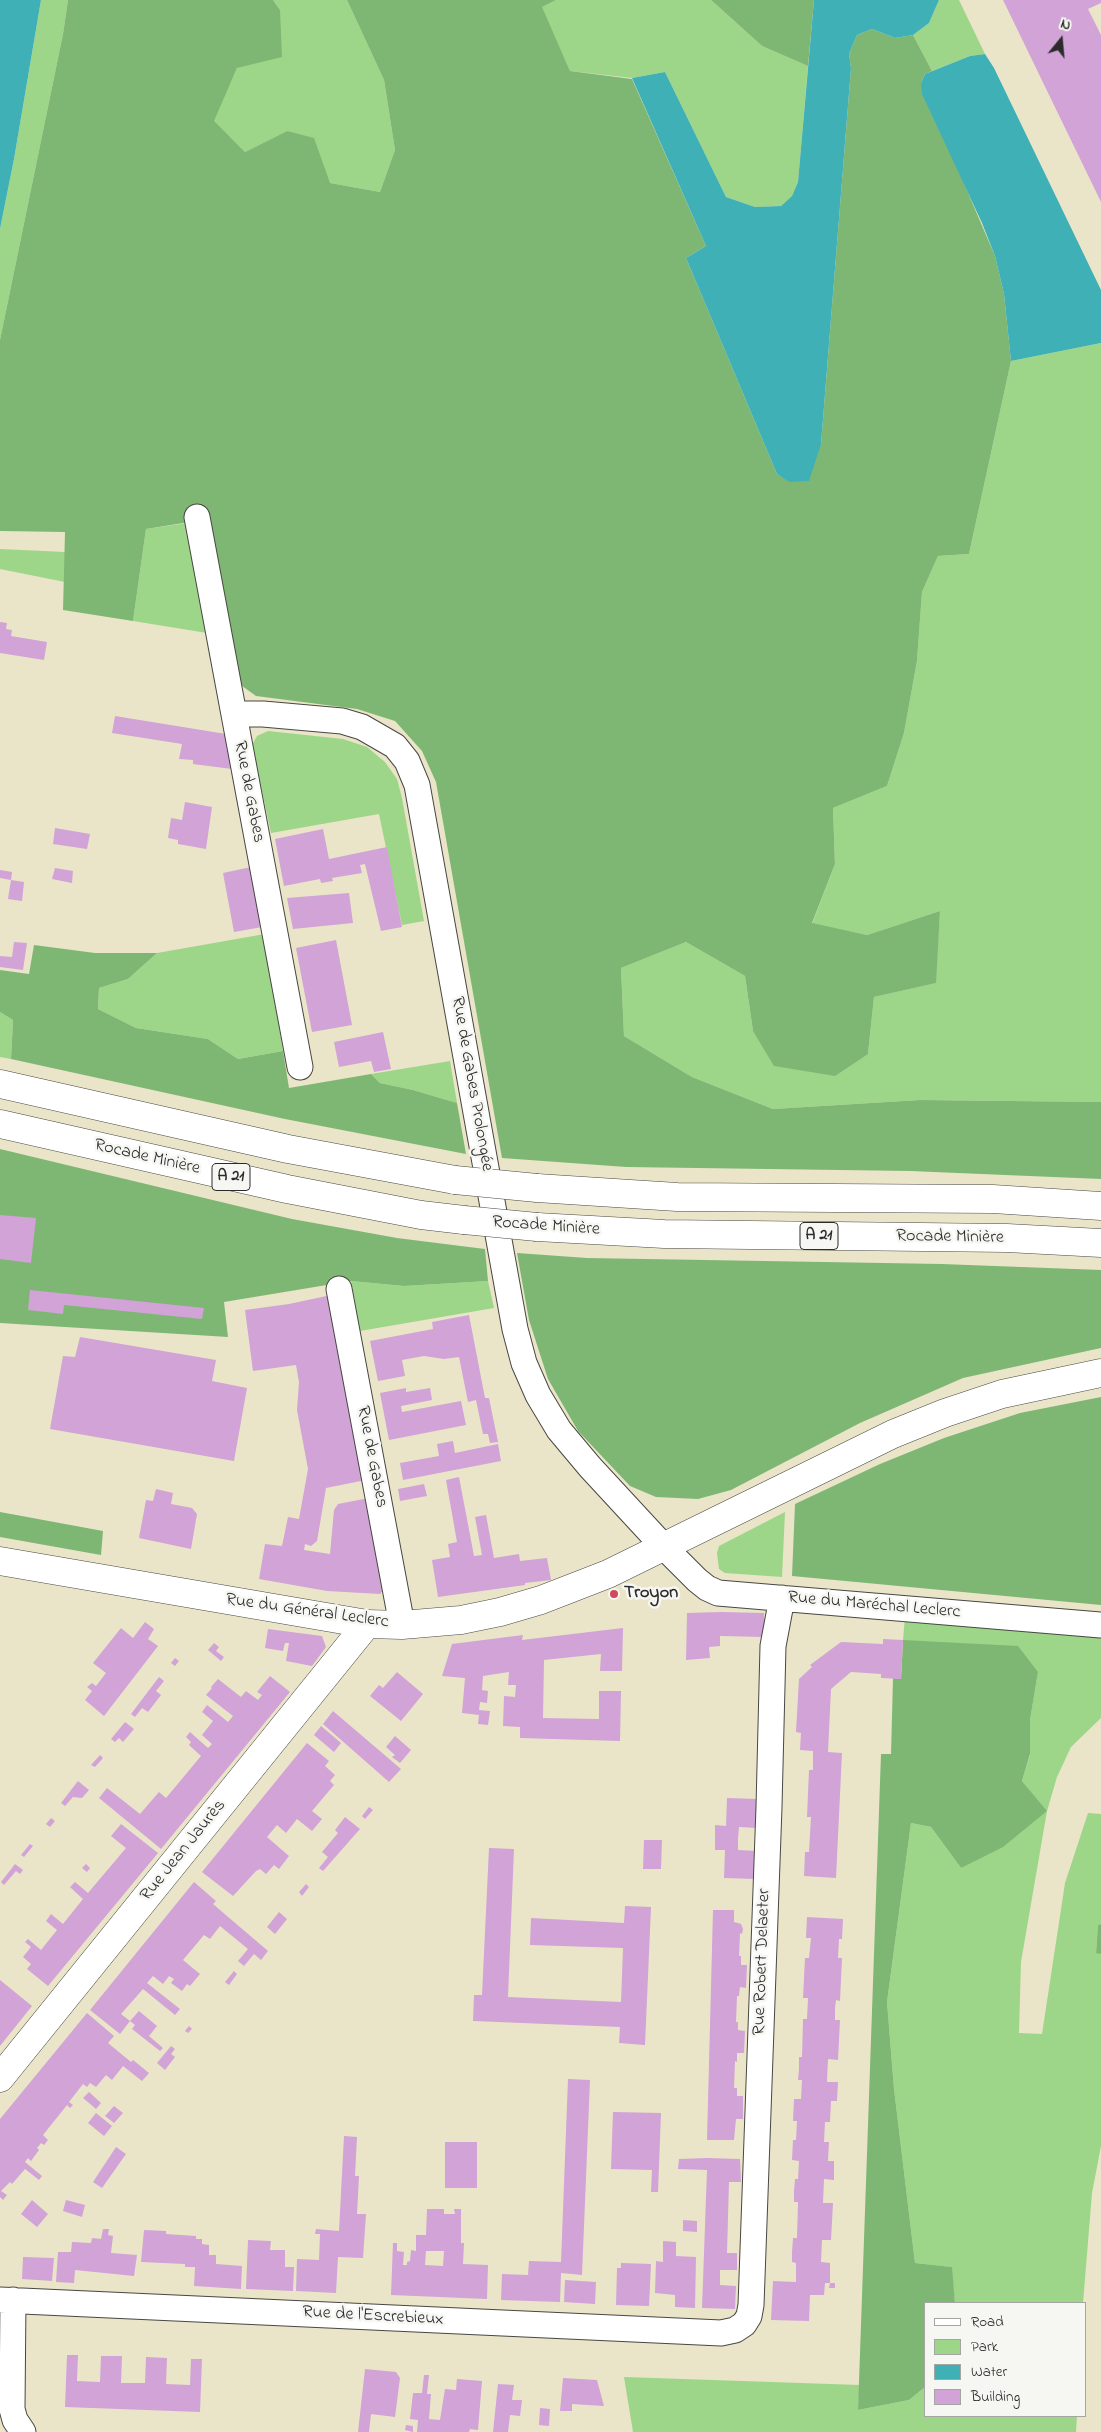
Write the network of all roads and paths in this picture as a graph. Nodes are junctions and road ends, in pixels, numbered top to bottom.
1 (197, 517) dead end
2 (234, 714) junction
3 (300, 1067) dead end
4 (3, 1084) edge
5 (0, 1124) edge
6 (1101, 1206) edge
7 (1101, 1243) edge
8 (339, 1289) dead end
9 (1101, 1373) edge
10 (664, 1547) junction
11 (0, 1561) edge
12 (782, 1598) junction
13 (367, 1624) junction
14 (402, 1625) junction
15 (1101, 1625) edge
16 (0, 2078) edge
17 (6, 2300) edge
18 (744, 2324) joint
19 (23, 2432) edge

1 - 2 street, Rue de Gabes
2 - 3 street, Rue de Gabes
2 - 10 street, Rue de Gabes Prolongée
4 - 6 main road, A 21, bridge
5 - 7 main road, Rocade Minière / A 21, bridge
8 - 14 street, Rue de Gabes
9 - 10 main road, Rue du Général Leclerc
10 - 12 street, Rue du Maréchal Leclerc
10 - 14 main road, Rue du Général Leclerc
11 - 13 main road, Rue du Général Leclerc
12 - 15 street, Rue du Maréchal Leclerc
12 - 18 street, Rue Robert Delaeter
13 - 14 main road, Rue du Général Leclerc
13 - 16 main road, Rue Jean Jaurès
17 - 18 street, Rue de l'Escrebieux
17 - 19 street

